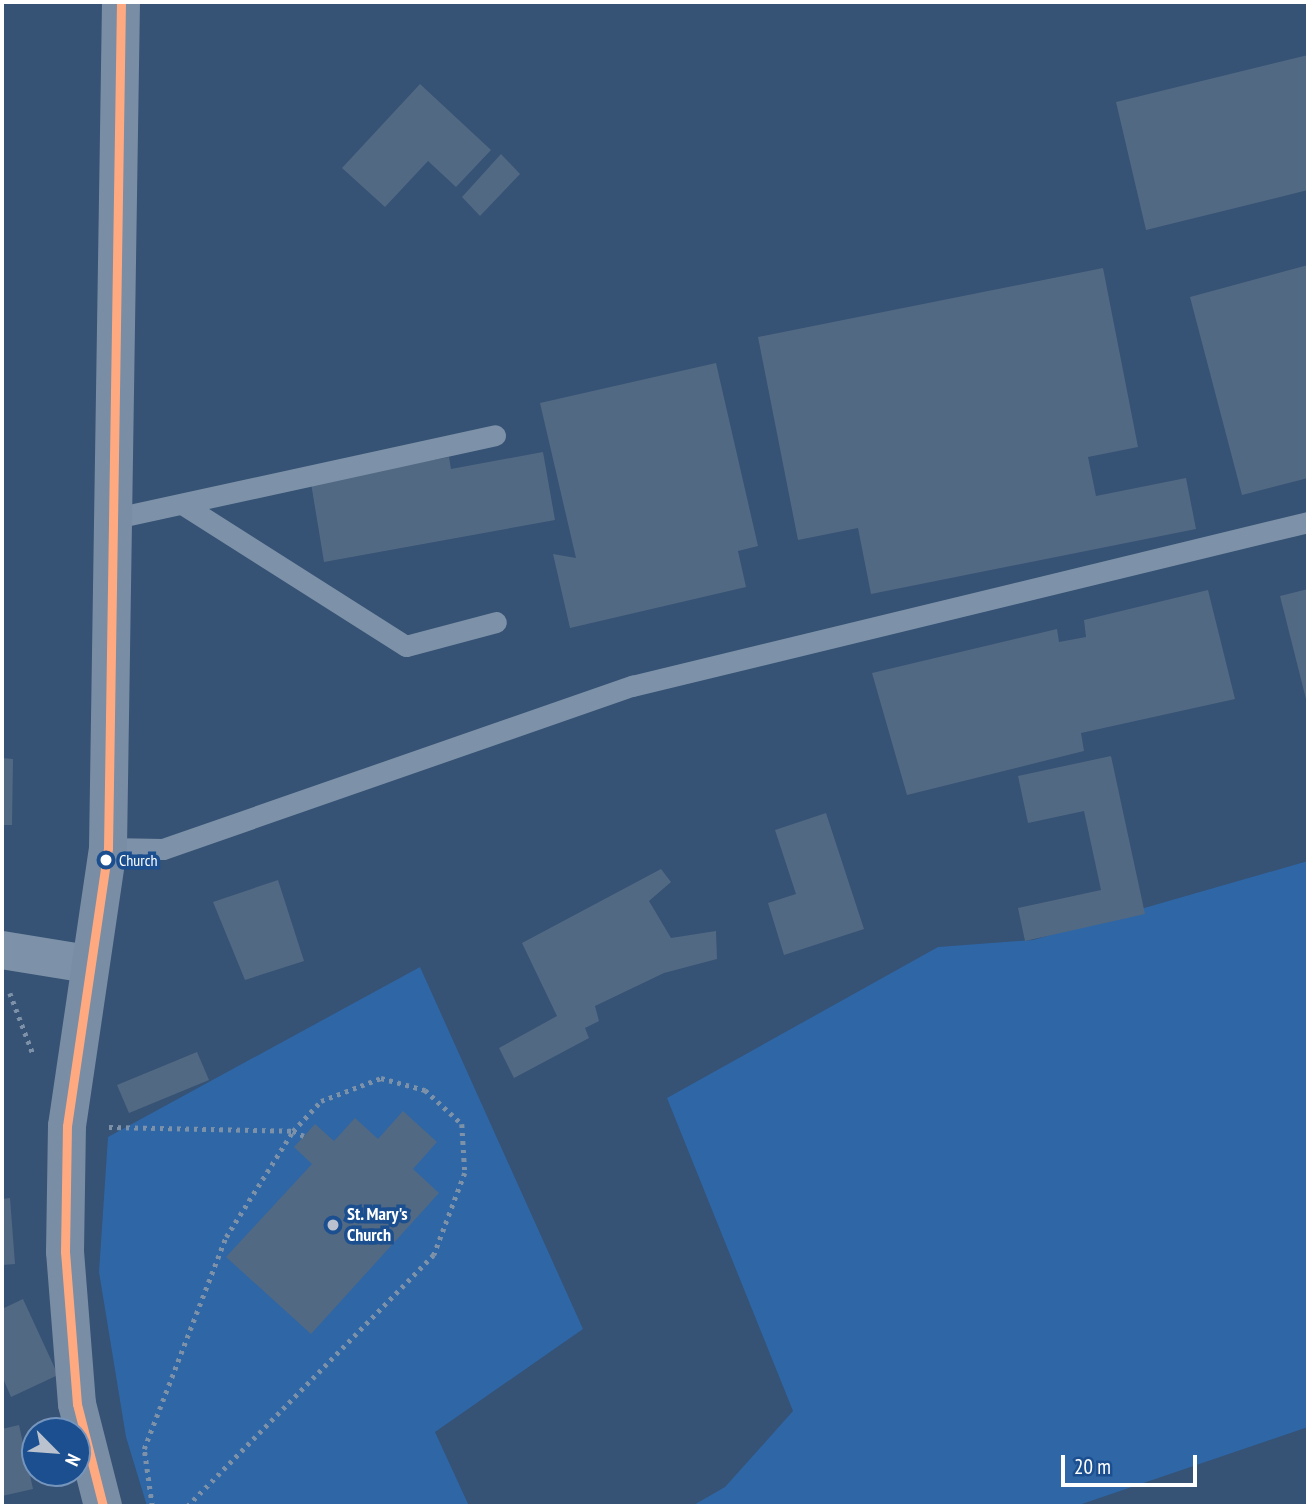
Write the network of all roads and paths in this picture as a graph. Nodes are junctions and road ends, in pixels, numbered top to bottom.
1 (121, 2) edge
2 (495, 435) dead end
3 (182, 504) junction
4 (111, 519) junction
5 (1308, 522) edge
6 (496, 622) dead end
7 (108, 848) junction
8 (2, 950) edge
9 (88, 964) junction
10 (9, 989) dead end
11 (69, 1109) junction
12 (293, 1131) junction
13 (304, 1136) dead end
14 (103, 1506) edge
15 (152, 1506) edge
16 (188, 1506) edge

1 - 4 street
2 - 3 lane
3 - 4 lane
3 - 6 lane
4 - 7 street
5 - 7 lane
7 - 9 street
8 - 9 street
9 - 11 street
10 - 11 path
11 - 12 path
11 - 14 street
12 - 13 path
12 - 15 path
12 - 16 path

